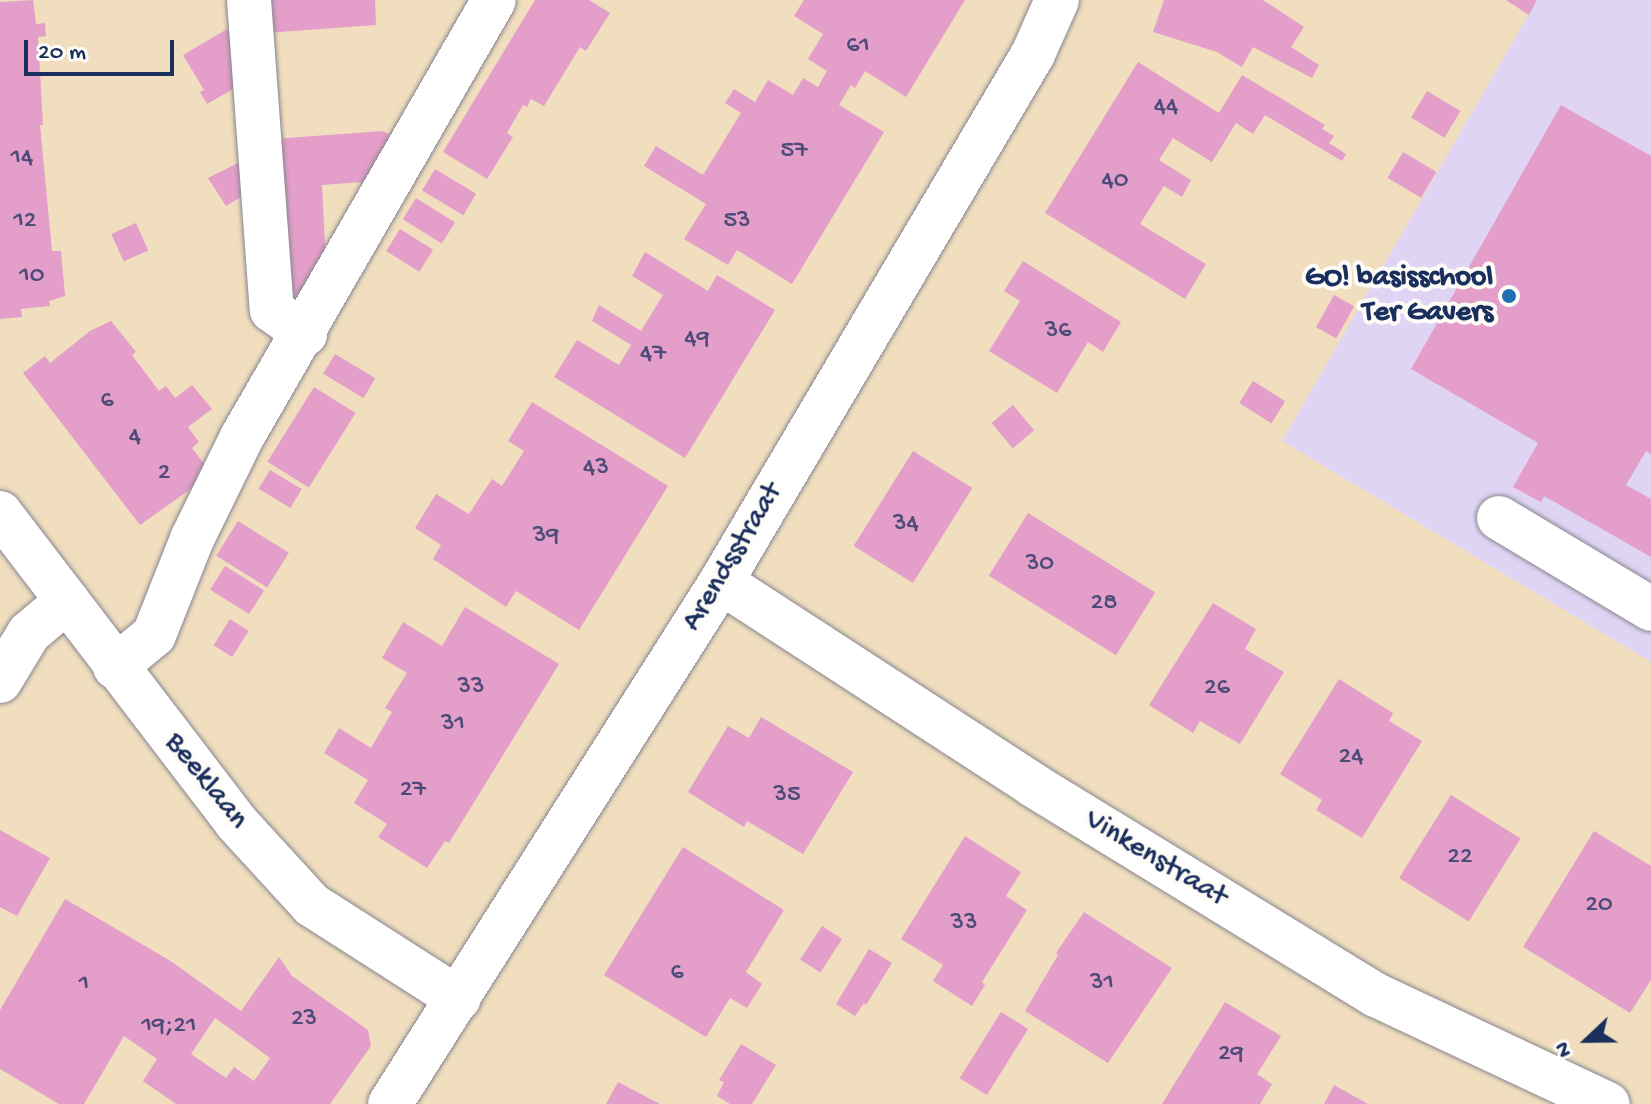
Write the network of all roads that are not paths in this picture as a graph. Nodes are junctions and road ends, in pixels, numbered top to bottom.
1 (249, 0) edge
2 (494, 0) edge
3 (1057, 0) edge
4 (305, 334) junction
5 (0, 513) edge
6 (1499, 518) dead end
7 (721, 582) junction
8 (67, 601) junction
9 (1651, 609) edge
10 (115, 667) junction
11 (0, 681) edge
12 (459, 999) junction
13 (390, 1104) edge
14 (1608, 1104) edge

1 - 4 street
2 - 4 street
3 - 7 street, Arendsstraat
4 - 10 street
5 - 8 street, Beeklaan
6 - 9 street
7 - 12 street, Arendsstraat
7 - 14 street, Vinkenstraat
8 - 10 street, Beeklaan
8 - 11 street
10 - 12 street, Beeklaan
12 - 13 street, Arendsstraat

